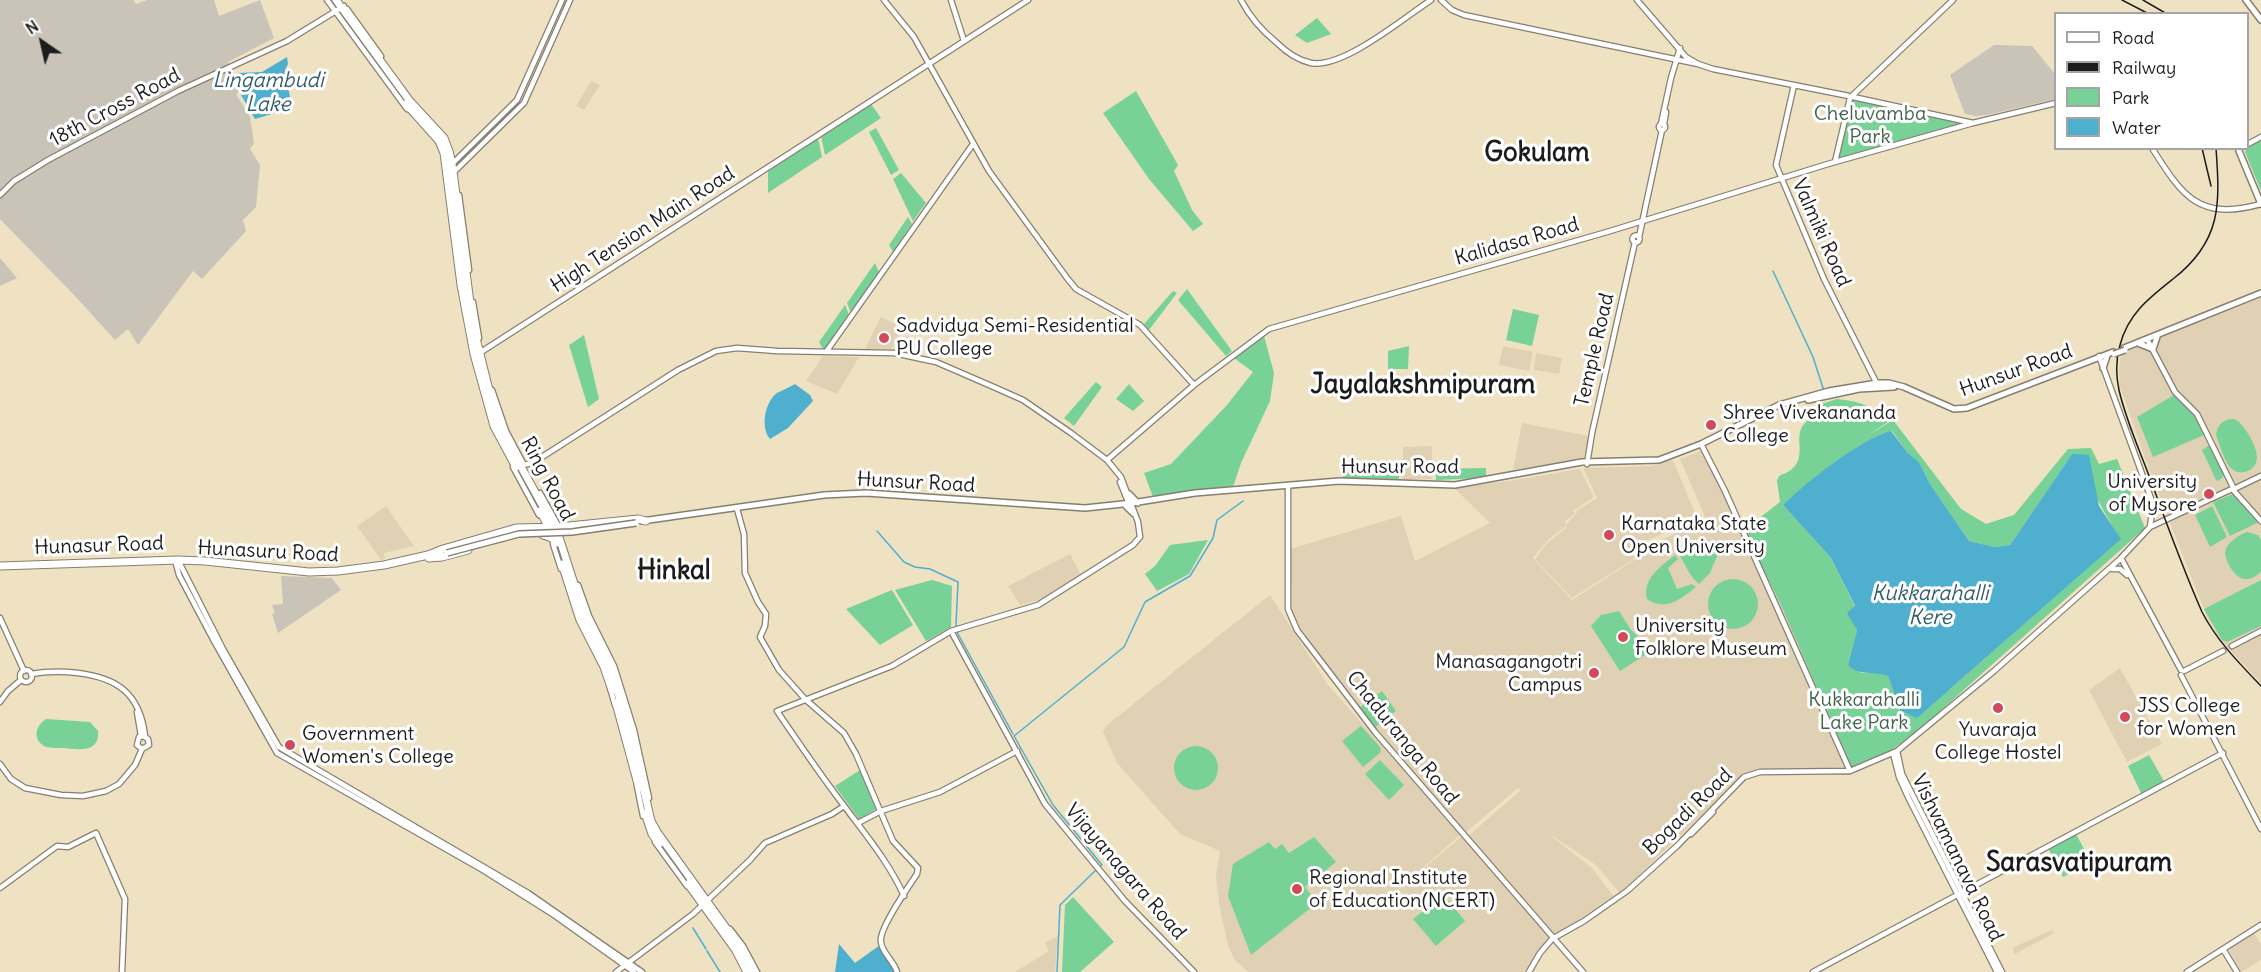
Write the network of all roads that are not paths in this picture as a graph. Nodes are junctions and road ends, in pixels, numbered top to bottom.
1 (329, 0) edge
2 (562, 0) edge
3 (570, 0) edge
4 (884, 0) edge
5 (951, 0) edge
6 (1023, 0) edge
7 (1028, 0) edge
8 (1241, 0) edge
9 (1430, 0) edge
10 (1639, 0) edge
11 (1953, 0) edge
12 (2246, 0) edge
13 (1443, 1) edge
14 (339, 6) edge
15 (2261, 20) edge
16 (964, 40) junction
17 (1681, 50) junction
18 (543, 52) junction
19 (1677, 61) junction
20 (929, 62) junction
21 (1698, 64) junction
22 (1715, 68) junction
23 (1794, 85) junction
24 (1851, 97) junction
25 (2054, 103) edge
26 (1973, 123) junction
27 (973, 144) junction
28 (2154, 150) edge
29 (2239, 150) edge
30 (1835, 162) junction
31 (454, 166) junction
32 (1781, 180) junction
33 (0, 195) edge
34 (2261, 202) edge
35 (1642, 221) junction
36 (2261, 294) edge
37 (2157, 337) junction
38 (2147, 340) junction
39 (2140, 344) junction
40 (2124, 349) junction
41 (2153, 349) junction
42 (826, 352) junction
43 (477, 353) junction
44 (2111, 354) junction
45 (2098, 359) junction
46 (2103, 370) junction
47 (1194, 385) junction
48 (1878, 385) junction
49 (1701, 445) junction
50 (1105, 459) junction
51 (1588, 461) junction
52 (524, 466) junction
53 (2261, 476) edge
54 (1288, 487) junction
55 (2234, 489) junction
56 (1131, 504) junction
57 (738, 510) junction
58 (2261, 519) edge
59 (641, 521) junction
60 (2150, 527) junction
61 (553, 533) junction
62 (429, 556) junction
63 (2121, 560) junction
64 (176, 562) junction
65 (0, 567) edge
66 (2112, 569) junction
67 (2127, 575) junction
68 (2093, 584) junction
69 (2142, 601) junction
70 (0, 618) edge
71 (0, 624) edge
72 (951, 631) junction
73 (2261, 631) edge
74 (2232, 646) dead end
75 (2223, 651) dead end
76 (23, 671) junction
77 (2182, 672) junction
78 (31, 675) junction
79 (20, 679) junction
80 (0, 696) edge
81 (805, 699) junction
82 (0, 702) edge
83 (143, 736) junction
84 (143, 748) junction
85 (1017, 751) junction
86 (1895, 753) junction
87 (2222, 753) junction
88 (0, 766) edge
89 (1850, 771) junction
90 (844, 806) junction
91 (880, 811) junction
92 (1712, 811) junction
93 (2258, 817) edge
94 (858, 823) junction
95 (2261, 827) edge
96 (0, 888) edge
97 (1959, 892) junction
98 (904, 896) junction
99 (704, 903) junction
100 (2261, 925) edge
101 (1553, 940) junction
102 (2224, 948) junction
103 (625, 963) junction
104 (122, 972) edge
105 (611, 972) edge
106 (616, 972) edge
107 (634, 972) edge
108 (642, 972) edge
109 (746, 972) edge
110 (755, 972) edge
111 (897, 972) edge
112 (1194, 972) edge
113 (1529, 972) edge
114 (1583, 972) edge
115 (1807, 972) edge
116 (1812, 972) edge
117 (1996, 972) edge
118 (2002, 972) edge
119 (2187, 972) edge
120 (2237, 972) edge

1 - 14 highway, Ring Road
2 - 18 street
3 - 18 street
4 - 20 street
5 - 16 street
6 - 16 street
7 - 16 street
8 - 9 street
10 - 17 street
11 - 24 street
12 - 15 main road
13 - 19 street
14 - 31 highway, Ring Road
14 - 33 street, 18th Cross Road
14 - 43 highway, Ring Road
16 - 20 street, High Tension Main Road
17 - 19 street, Temple Road
17 - 21 street
17 - 22 street
18 - 31 street
18 - 31 street
19 - 21 street
19 - 35 street, Temple Road
20 - 27 street
20 - 43 street, High Tension Main Road
21 - 22 street
22 - 23 street
23 - 24 street
23 - 32 street, Valmiki Road
24 - 26 street
24 - 30 street
25 - 26 street, Kalidasa Road
26 - 30 street, Kalidasa Road
27 - 42 street
27 - 47 street
28 - 34 street
29 - 34 main road
30 - 32 street, Kalidasa Road
31 - 43 highway, Ring Road
32 - 35 street, Kalidasa Road
32 - 48 street, Valmiki Road
35 - 47 street, Kalidasa Road
35 - 51 street, Temple Road
36 - 37 main road, Hunsur Road
36 - 38 main road
37 - 38 main road, Hunsur Road
37 - 41 main road
38 - 39 main road, Hunsur Road
38 - 40 main road
38 - 41 street
39 - 40 main road, Hunsur Road
39 - 41 main road
40 - 44 main road, Hunsur Road, bridge
41 - 55 street
42 - 50 street
42 - 52 street
43 - 52 highway, Ring Road
43 - 61 highway, Ring Road
44 - 45 main road, Hunsur Road
44 - 46 main road
45 - 46 street
45 - 48 main road, Hunsur Road
46 - 60 street
47 - 50 street, Kalidasa Road
48 - 49 main road, Hunsur Road
49 - 51 main road, Hunsur Road
49 - 89 street
50 - 56 street
51 - 54 main road, Hunsur Road
52 - 61 highway, Ring Road
53 - 55 street
54 - 56 main road, Hunsur Road
54 - 101 street, Chaduranga Road
55 - 58 street
55 - 60 street
56 - 57 main road, Hunsur Road
56 - 72 street
57 - 59 main road, Hunsur Road
57 - 81 street
59 - 61 highway
59 - 62 main road, Hunasur Road, bridge
60 - 63 street, Bogadi Road
61 - 62 highway
61 - 99 highway, Ring Road
61 - 99 highway, Ring Road
62 - 64 highway, Hunasur Road
63 - 66 street, Bogadi Road
63 - 67 street
63 - 68 street, Bogadi Road
63 - 69 street
64 - 65 highway, Hunasur Road
64 - 103 street
66 - 67 street
66 - 68 street, Bogadi Road
67 - 69 street
68 - 86 street, Bogadi Road
69 - 77 street
70 - 76 street
71 - 76 street
72 - 81 street
72 - 85 street, Vijayanagara Road
73 - 74 street
75 - 77 street
76 - 78 street
76 - 79 street
77 - 87 street
78 - 79 street
78 - 83 street
79 - 80 street
79 - 82 street
81 - 90 street
81 - 91 street
83 - 84 street
83 - 84 street
84 - 88 street
85 - 91 street
85 - 112 street, Vijayanagara Road
86 - 89 street, Bogadi Road
86 - 92 street
86 - 97 street, Vishvamanava Road
87 - 93 street
87 - 97 street
89 - 92 street, Bogadi Road
90 - 94 street
90 - 99 street
91 - 94 street
91 - 98 street
92 - 101 street, Bogadi Road
92 - 101 street, Bogadi Road
93 - 95 street
94 - 98 street
96 - 104 street
97 - 115 street
97 - 116 street
97 - 117 street, Vishvamanava Road
97 - 118 street, Vishvamanava Road
98 - 111 street
99 - 103 street
99 - 109 highway, Ring Road
99 - 110 highway, Ring Road
100 - 102 street
101 - 113 street
101 - 114 street, Chaduranga Road
102 - 119 street
102 - 120 street
103 - 105 street
103 - 106 street
103 - 107 street
103 - 108 street

